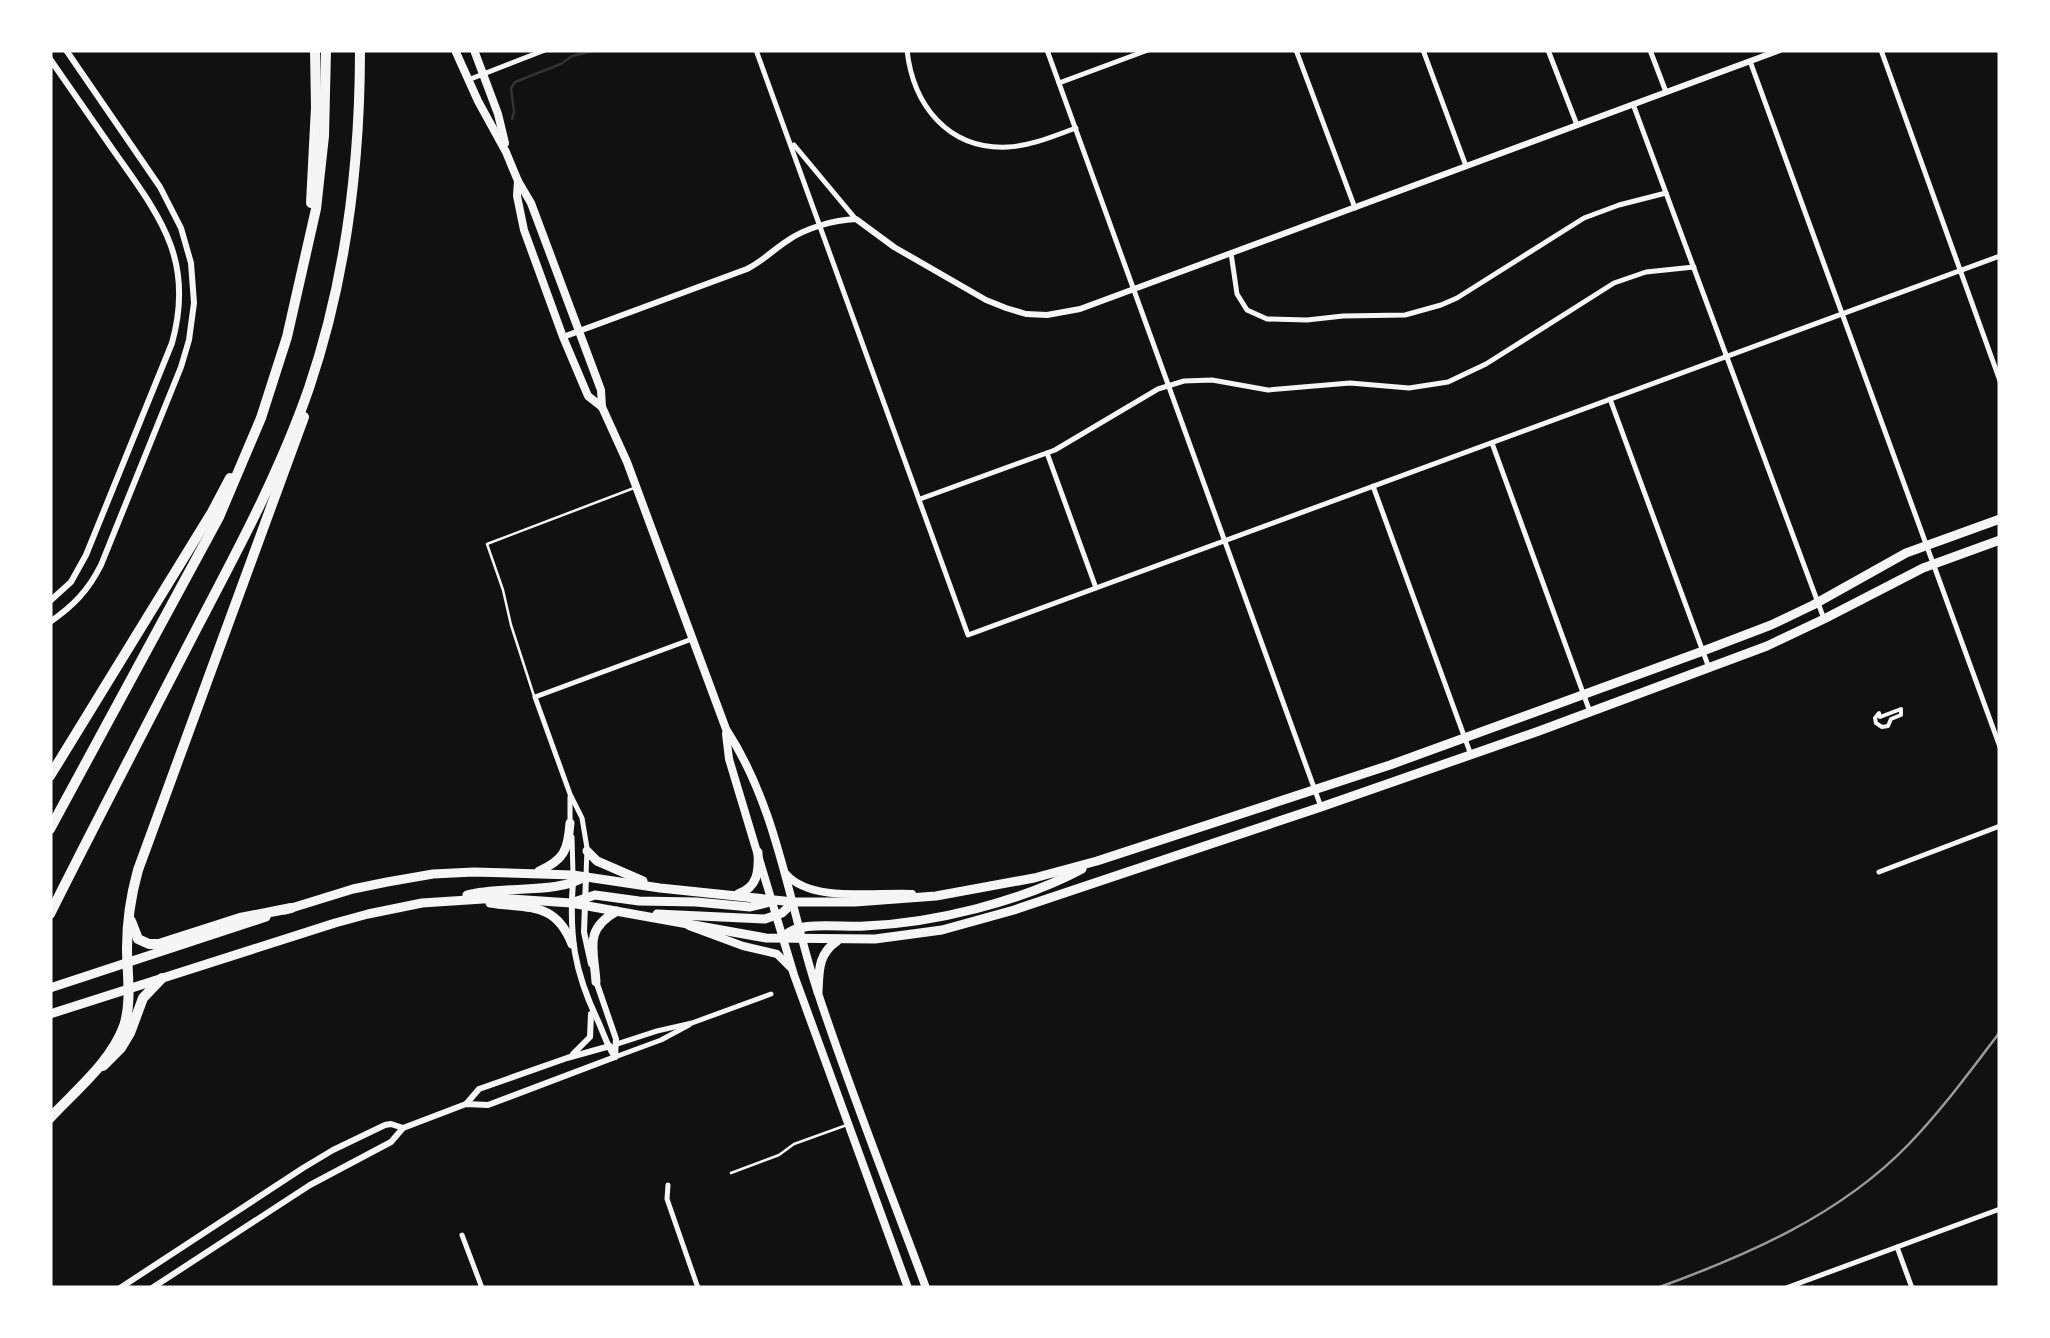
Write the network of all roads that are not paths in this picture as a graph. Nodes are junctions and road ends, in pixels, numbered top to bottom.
1 (66, 50) edge
2 (315, 50) edge
3 (326, 50) edge
4 (360, 50) edge
5 (456, 50) edge
6 (474, 50) edge
7 (544, 50) edge
8 (756, 50) edge
9 (907, 50) edge
10 (1048, 50) edge
11 (1148, 50) edge
12 (1296, 50) edge
13 (1423, 50) edge
14 (1548, 50) edge
15 (1650, 50) edge
16 (1779, 50) edge
17 (1881, 50) edge
18 (50, 59) edge
19 (1750, 61) junction
20 (483, 74) junction
21 (468, 80) junction
22 (1059, 82) junction
23 (1666, 92) junction
24 (1633, 104) junction
25 (1577, 125) junction
26 (1076, 128) junction
27 (789, 140) junction
28 (506, 152) junction
29 (1466, 166) junction
30 (518, 181) junction
31 (1666, 193) junction
32 (1355, 208) junction
33 (856, 220) junction
34 (820, 226) junction
35 (309, 239) junction
36 (1231, 253) junction
37 (2000, 256) edge
38 (1694, 266) junction
39 (1960, 272) junction
40 (1134, 289) junction
41 (1843, 314) junction
42 (578, 331) junction
43 (562, 337) junction
44 (1727, 356) junction
45 (2000, 382) edge
46 (1168, 385) junction
47 (308, 392) junction
48 (1610, 399) junction
49 (267, 401) junction
50 (602, 407) junction
51 (1492, 443) junction
52 (1048, 453) junction
53 (1373, 486) junction
54 (636, 487) junction
55 (919, 499) junction
56 (2000, 519) edge
57 (2000, 540) edge
58 (1225, 542) junction
59 (1927, 545) junction
60 (1933, 564) junction
61 (1096, 588) junction
62 (50, 601) edge
63 (1818, 602) junction
64 (1824, 619) junction
65 (50, 622) edge
66 (692, 639) junction
67 (1703, 651) junction
68 (1709, 668) junction
69 (1584, 694) junction
70 (535, 697) junction
71 (1590, 712) junction
72 (1879, 713) joint
73 (726, 729) junction
74 (1464, 738) junction
75 (2000, 747) edge
76 (1471, 755) junction
77 (50, 776) edge
78 (78, 777) junction
79 (1315, 790) junction
80 (570, 794) junction
81 (1322, 807) junction
82 (50, 821) edge
83 (570, 823) junction
84 (2000, 826) edge
85 (50, 829) edge
86 (587, 851) junction
87 (758, 852) junction
88 (1098, 861) junction
89 (538, 872) junction
90 (785, 872) junction
91 (1879, 872) dead end
92 (586, 876) junction
93 (573, 879) junction
94 (660, 888) junction
95 (729, 896) junction
96 (936, 896) junction
97 (472, 899) junction
98 (449, 900) junction
99 (772, 900) junction
100 (583, 901) junction
101 (131, 902) junction
102 (794, 902) junction
103 (571, 903) junction
104 (291, 908) junction
105 (618, 911) junction
106 (50, 914) edge
107 (645, 915) junction
108 (776, 916) junction
109 (675, 921) junction
110 (800, 927) junction
111 (783, 938) junction
112 (803, 938) junction
113 (839, 940) junction
114 (572, 944) junction
115 (127, 963) junction
116 (794, 976) junction
117 (162, 978) junction
118 (596, 982) junction
119 (50, 988) edge
120 (128, 989) junction
121 (818, 992) junction
122 (771, 994) dead end
123 (590, 1008) junction
124 (50, 1014) edge
125 (692, 1023) junction
126 (612, 1045) junction
127 (616, 1057) junction
128 (567, 1058) junction
129 (90, 1076) junction
130 (466, 1104) junction
131 (50, 1118) edge
132 (848, 1124) junction
133 (403, 1128) junction
134 (731, 1173) dead end
135 (668, 1185) dead end
136 (2000, 1209) edge
137 (462, 1235) dead end
138 (1896, 1248) junction
139 (120, 1288) edge
140 (152, 1288) edge
141 (482, 1288) edge
142 (698, 1288) edge
143 (908, 1288) edge
144 (926, 1288) edge
145 (1786, 1288) edge
146 (1912, 1288) edge

1 - 65 street
2 - 35 highway
3 - 35 highway
4 - 47 highway
5 - 21 main road
6 - 20 main road
7 - 20 street
8 - 27 street
9 - 26 street
10 - 22 street
11 - 22 street
12 - 32 street
13 - 29 street
14 - 25 street
15 - 23 street
16 - 19 street
17 - 39 street
18 - 62 street
19 - 23 street
19 - 41 street
20 - 21 street
20 - 28 main road
21 - 28 main road
22 - 26 street
23 - 24 street
24 - 25 street
24 - 31 street
25 - 29 street
26 - 40 street
27 - 33 street
27 - 34 street
28 - 30 main road
29 - 32 street
30 - 42 main road
30 - 43 main road
31 - 36 street
31 - 38 street
32 - 36 street
33 - 34 street
33 - 40 street
34 - 42 street
34 - 55 street
35 - 49 highway
36 - 40 street
37 - 39 street
38 - 44 street
38 - 46 street
39 - 41 street
39 - 45 street
40 - 46 street
41 - 44 street
41 - 59 street
42 - 43 street
42 - 50 main road
43 - 50 main road
44 - 48 street
44 - 63 street
46 - 52 street
46 - 58 street
47 - 101 highway
47 - 106 highway
48 - 51 street
48 - 67 street
49 - 77 highway
49 - 78 highway
50 - 54 main road
51 - 53 street
51 - 69 street
52 - 55 street
52 - 61 street
53 - 58 street
53 - 74 street
54 - 66 main road
54 - 70 lane
55 - 61 street
56 - 59 main road
57 - 60 main road
58 - 61 street
58 - 79 street
59 - 60 street
59 - 63 main road
60 - 64 main road
60 - 75 street
63 - 64 street
63 - 67 main road
64 - 68 main road
66 - 70 street
66 - 73 main road
67 - 68 street
67 - 69 main road
68 - 71 main road
69 - 71 street
69 - 74 main road
70 - 80 street
71 - 76 main road
72 - 72 street
73 - 87 main road
73 - 90 main road
74 - 76 street
74 - 79 main road
76 - 81 main road
78 - 82 highway
78 - 85 highway
79 - 81 street
79 - 88 main road
80 - 83 street
80 - 86 street
81 - 113 main road
83 - 89 main road
83 - 93 street
84 - 91 street
86 - 92 street
86 - 94 main road
87 - 95 main road
87 - 99 main road
88 - 96 main road
88 - 110 main road
89 - 93 main road
89 - 104 main road
90 - 96 main road
90 - 102 main road
92 - 93 main road
92 - 94 main road
92 - 100 street
93 - 98 main road
93 - 103 street
94 - 95 main road
95 - 99 main road
96 - 102 main road
97 - 98 main road
97 - 103 main road
97 - 114 main road
98 - 117 main road
99 - 100 main road
99 - 102 main road
99 - 108 main road
100 - 103 main road
100 - 105 main road
100 - 118 street
101 - 104 highway
101 - 115 highway
102 - 108 main road
102 - 110 main road
103 - 114 street
104 - 115 main road
105 - 107 main road
105 - 118 main road
107 - 108 main road
107 - 109 main road
108 - 111 main road
109 - 111 main road
109 - 116 main road
110 - 111 main road
110 - 112 main road
111 - 112 main road
111 - 116 main road
112 - 113 main road
112 - 121 main road
113 - 121 main road
114 - 123 street
115 - 119 main road
115 - 120 highway
116 - 132 main road
117 - 120 main road
117 - 129 highway
118 - 126 street
120 - 124 main road
120 - 129 highway
121 - 144 main road
122 - 125 street
123 - 126 street
123 - 128 street
125 - 126 street
125 - 127 street
126 - 127 street
126 - 128 street
127 - 130 street
128 - 130 street
129 - 131 highway
130 - 133 street
132 - 134 lane
132 - 143 main road
133 - 139 street
133 - 140 street
135 - 142 street
136 - 138 street
137 - 141 street
138 - 145 street
138 - 146 street

